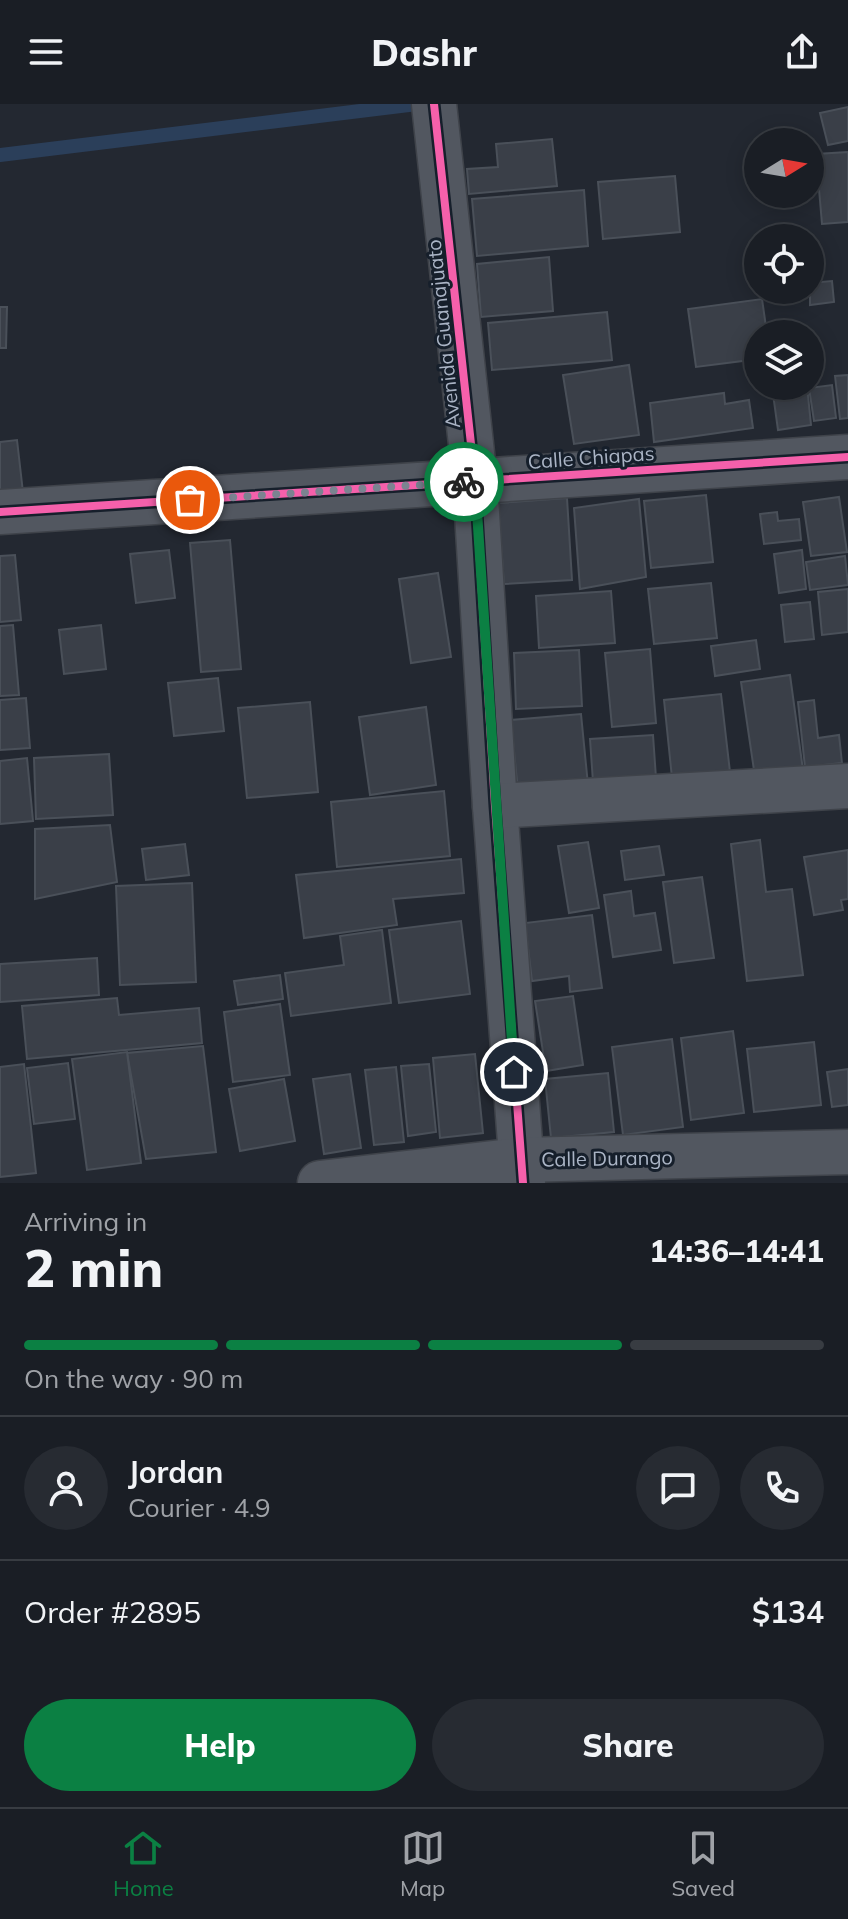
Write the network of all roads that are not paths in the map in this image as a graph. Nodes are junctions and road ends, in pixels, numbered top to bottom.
1 (434, 104) edge
2 (848, 457) edge
3 (475, 481) junction
4 (0, 512) edge
5 (848, 786) edge
6 (495, 806) junction
7 (848, 1152) edge
8 (522, 1172) edge
9 (320, 1183) edge

1 - 3 street, Avenida Guanajuato
2 - 3 street, Calle Chiapas
3 - 4 street, Calle Chiapas
3 - 6 street, Avenida Guanajuato
5 - 6 street
6 - 8 street, Avenida Guanajuato
7 - 8 street, Calle Durango
8 - 9 street, Calle Durango

